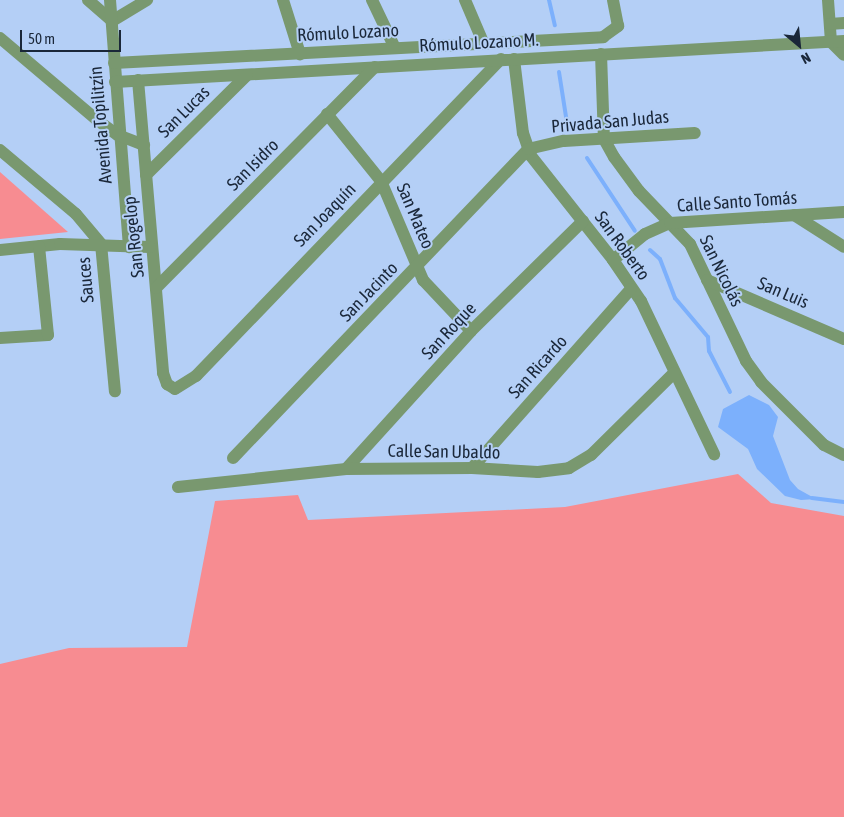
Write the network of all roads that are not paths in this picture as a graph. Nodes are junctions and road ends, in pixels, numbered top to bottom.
1 (88, 0) edge
2 (110, 0) edge
3 (147, 0) edge
4 (283, 0) edge
5 (372, 0) edge
6 (464, 0) edge
7 (613, 0) edge
8 (828, 0) edge
9 (112, 21) junction
10 (844, 23) edge
11 (830, 24) junction
12 (0, 38) edge
13 (844, 41) edge
14 (483, 42) junction
15 (830, 42) junction
16 (395, 48) junction
17 (300, 54) junction
18 (601, 54) junction
19 (844, 56) edge
20 (508, 59) junction
21 (114, 63) junction
22 (375, 67) junction
23 (247, 75) junction
24 (138, 80) junction
25 (115, 82) junction
26 (327, 114) junction
27 (695, 133) dead end
28 (118, 135) junction
29 (604, 139) junction
30 (144, 145) junction
31 (528, 149) junction
32 (0, 150) edge
33 (146, 175) junction
34 (381, 181) junction
35 (844, 212) edge
36 (794, 215) junction
37 (582, 221) junction
38 (670, 223) junction
39 (100, 244) junction
40 (39, 246) junction
41 (129, 247) junction
42 (150, 247) junction
43 (844, 247) edge
44 (0, 250) edge
45 (613, 260) junction
46 (418, 267) junction
47 (707, 280) junction
48 (156, 288) junction
49 (631, 289) junction
50 (471, 331) junction
51 (0, 338) edge
52 (844, 339) edge
53 (674, 373) junction
54 (171, 389) joint
55 (115, 391) dead end
56 (714, 454) dead end
57 (844, 455) edge
58 (233, 458) dead end
59 (472, 468) junction
60 (346, 469) junction
61 (178, 487) dead end

1 - 9 street
2 - 9 street, Avenida Topilitzín
3 - 9 street
4 - 17 street
5 - 16 street
6 - 14 street
7 - 14 street, Rómulo Lozano
8 - 11 street
9 - 21 street, Avenida Topilitzín
10 - 11 street
11 - 15 street
12 - 28 street
13 - 15 street, Rómulo Lozano M.
14 - 16 street, Rómulo Lozano
15 - 18 street, Rómulo Lozano M.
15 - 19 street
16 - 17 street, Rómulo Lozano
17 - 21 street, Rómulo Lozano
18 - 20 street, Rómulo Lozano M.
18 - 29 street
20 - 22 street, Rómulo Lozano M.
20 - 31 street, San Roberto
20 - 34 street, San Joaquín
21 - 25 street, Avenida Topilitzín
22 - 23 street, Rómulo Lozano M.
22 - 26 street, San Isidro
23 - 24 street, Rómulo Lozano M.
23 - 33 street, San Lucas
24 - 25 street, Rómulo Lozano M.
24 - 30 street, San Rogelop
25 - 28 street, Avenida Topilitzín
26 - 34 street, San Mateo
26 - 48 street, San Isidro
27 - 29 street, Privada San Judas
28 - 30 street
28 - 41 street, Avenida Topilitzín
29 - 31 street, Privada San Judas
29 - 38 street, San Nicolás
30 - 33 street, San Rogelop
31 - 37 street, San Roberto
31 - 46 street, San Jacinto
32 - 39 street, Sauces
33 - 42 street, San Rogelop
34 - 46 street, San Mateo
34 - 54 street, San Joaquín
35 - 36 street, Calle Santo Tomás
36 - 38 street, Calle Santo Tomás
36 - 43 street
37 - 45 street, San Roberto
37 - 50 street, San Roque
38 - 45 street, Calle Santo Tomás
38 - 47 street, San Nicolás
39 - 40 street
39 - 41 street
39 - 55 street, Sauces
40 - 44 street
40 - 51 street
41 - 42 street
42 - 48 street, San Rogelop
45 - 49 street, San Roberto
46 - 50 street, San Mateo
46 - 58 street, San Jacinto
47 - 52 street, San Luis
47 - 57 street, San Nicolás
48 - 54 street, San Rogelop
49 - 53 street, San Roberto
49 - 59 street, San Ricardo
50 - 60 street, San Roque
53 - 56 street, San Roberto
53 - 59 street, Calle San Ubaldo
59 - 60 street, Calle San Ubaldo
60 - 61 street, Calle San Ubaldo

